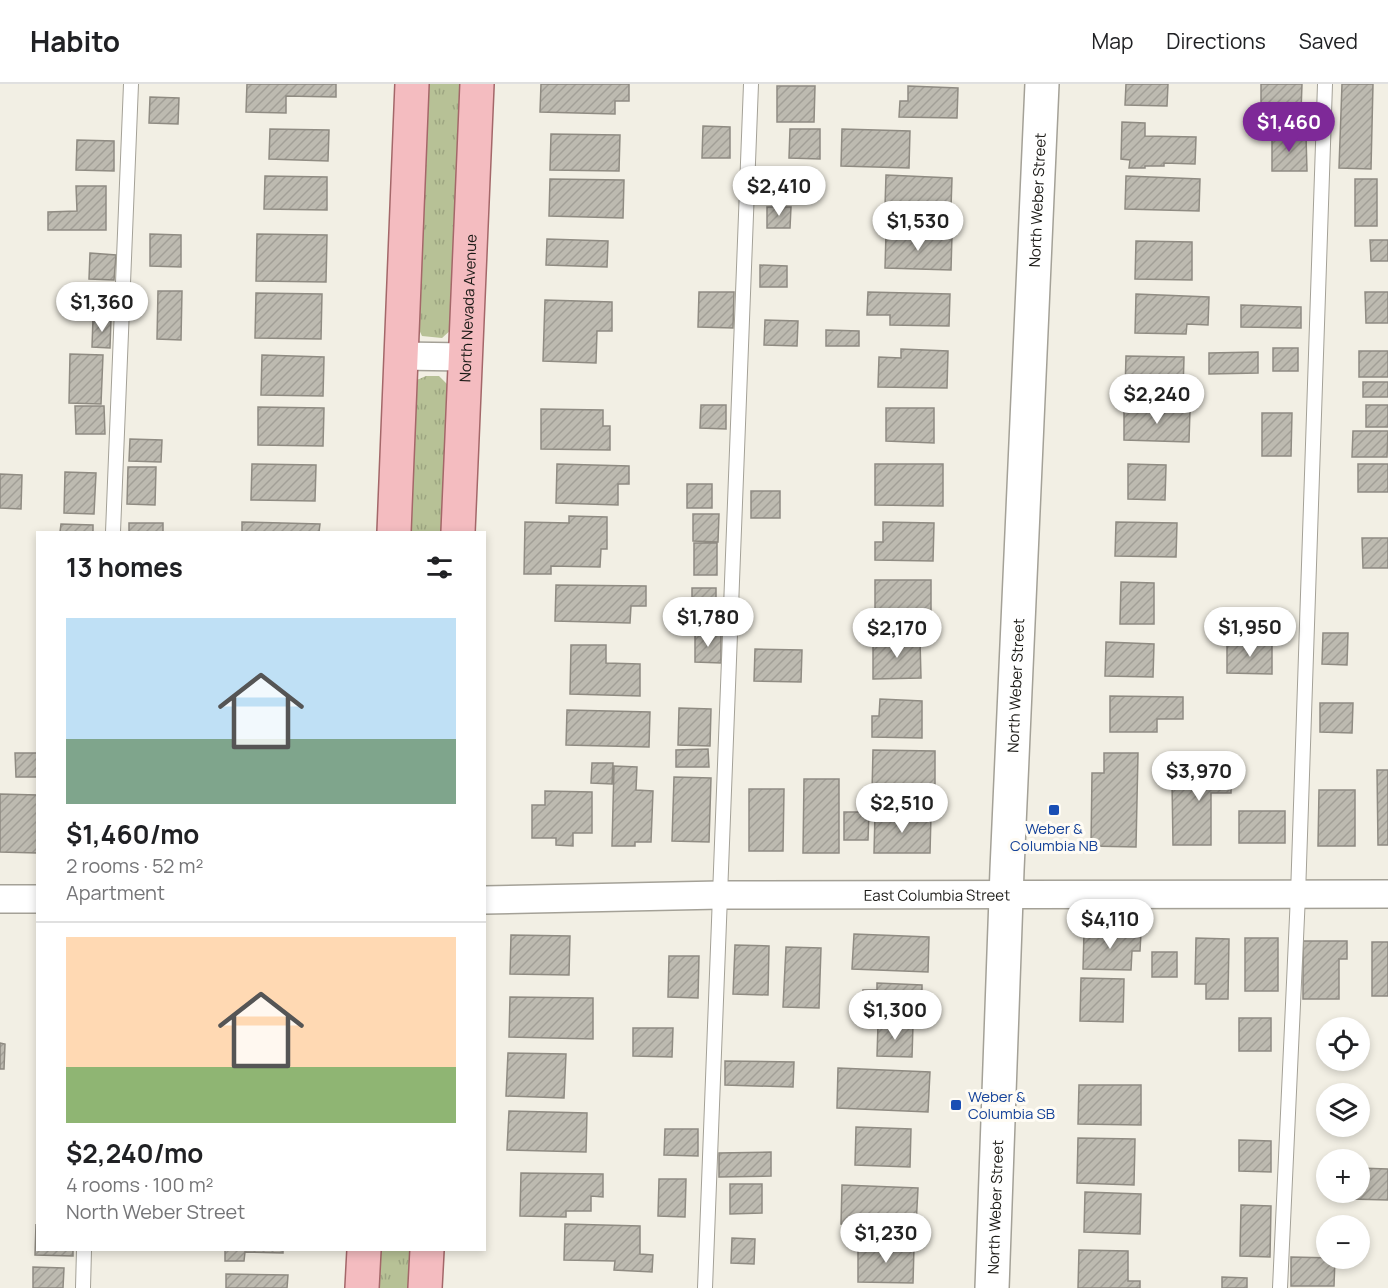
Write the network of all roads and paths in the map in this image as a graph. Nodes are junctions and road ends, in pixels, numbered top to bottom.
1 (130, 84) edge
2 (412, 84) edge
3 (477, 84) edge
4 (752, 84) edge
5 (1042, 84) edge
6 (1325, 84) edge
7 (402, 356) junction
8 (465, 357) junction
9 (112, 531) edge
10 (394, 531) edge
11 (458, 531) edge
12 (1006, 894) junction
13 (1388, 894) edge
14 (720, 895) junction
15 (1298, 895) junction
16 (0, 899) edge
17 (36, 899) edge
18 (486, 900) edge
19 (84, 1251) edge
20 (364, 1251) edge
21 (427, 1251) edge
22 (83, 1288) edge
23 (362, 1288) edge
24 (425, 1288) edge
25 (705, 1288) edge
26 (992, 1288) edge
27 (1280, 1288) edge

1 - 9 lane
2 - 7 main road
3 - 8 main road, North Nevada Avenue
4 - 14 lane
5 - 12 street, North Weber Street
6 - 15 lane
7 - 8 street
7 - 10 main road
8 - 11 main road, North Nevada Avenue
12 - 14 street, East Columbia Street
12 - 15 street, East Columbia Street
12 - 26 street, North Weber Street
13 - 15 street, East Columbia Street
14 - 18 street, East Columbia Street
14 - 25 lane
15 - 27 lane
16 - 17 street
19 - 22 lane
20 - 23 main road
21 - 24 main road

